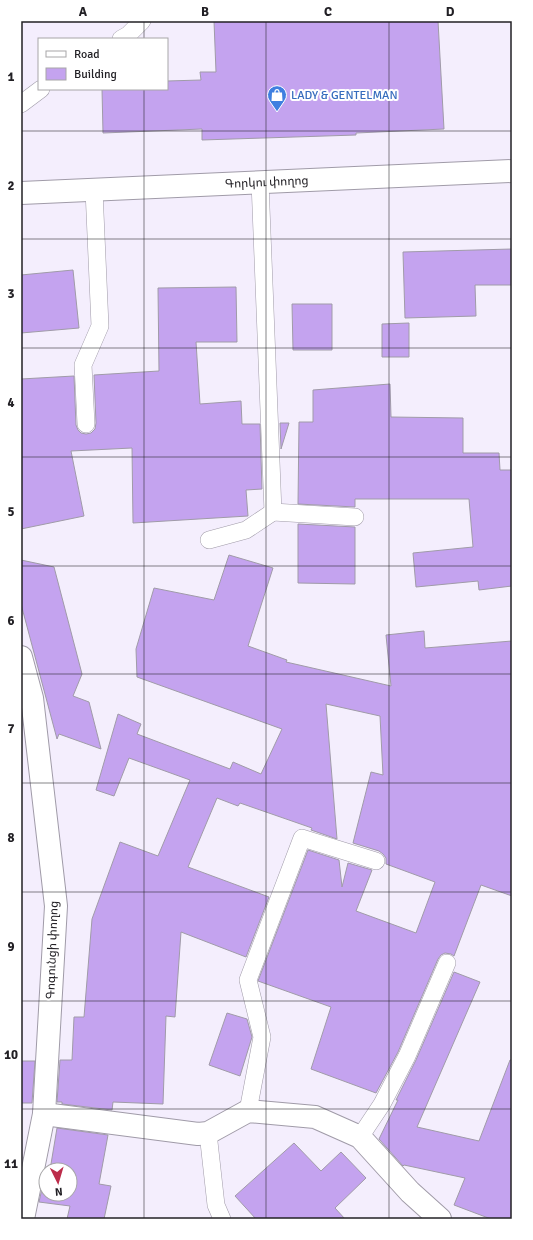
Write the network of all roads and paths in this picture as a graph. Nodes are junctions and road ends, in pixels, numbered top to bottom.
1 (142, 21) edge
2 (123, 38) edge
3 (39, 90) edge
4 (21, 104) edge
5 (512, 171) edge
6 (260, 182) junction
7 (94, 190) junction
8 (21, 193) edge
9 (86, 424) dead end
10 (273, 512) junction
11 (355, 517) dead end
12 (209, 540) dead end
13 (21, 657) edge
14 (376, 861) dead end
15 (447, 963) dead end
16 (248, 1111) junction
17 (44, 1114) junction
18 (208, 1133) junction
19 (360, 1137) junction
20 (23, 1219) edge
21 (222, 1219) edge
22 (440, 1219) edge

1 - 2 lane
3 - 4 lane
5 - 6 street, Գորկու փողոց
6 - 7 street, Գորկու փողոց
6 - 10 lane
7 - 8 street, Գորկու փողոց
7 - 9 lane
10 - 11 lane
10 - 12 lane
13 - 17 street, Գոգունցի փողոց
14 - 16 lane
15 - 19 lane
16 - 18 street
16 - 19 street
17 - 18 street
17 - 20 street, Գոգունցի փողոց
18 - 21 lane
19 - 22 street

